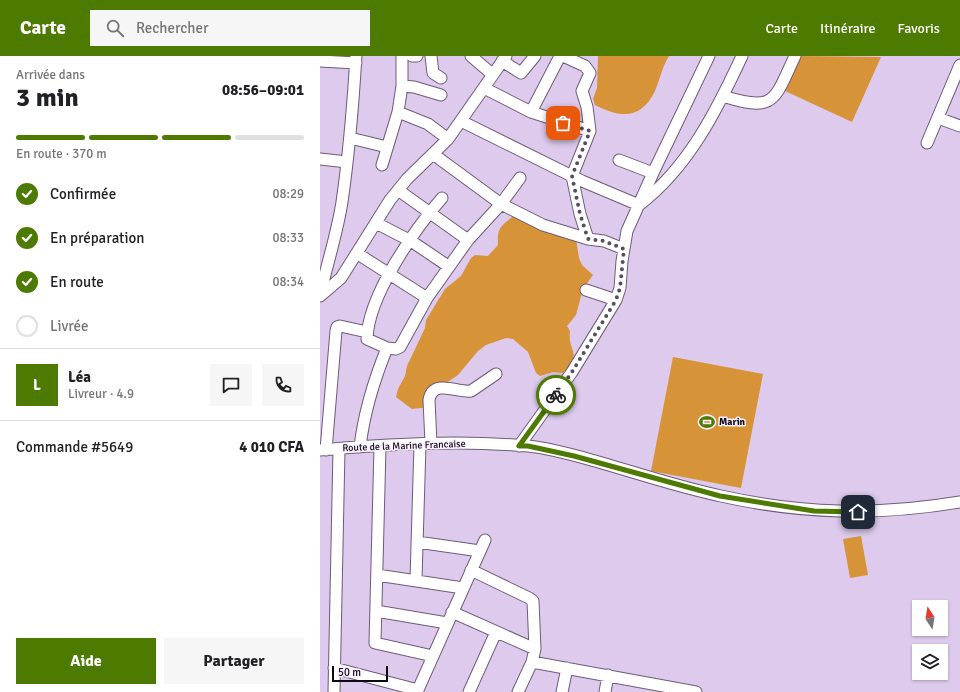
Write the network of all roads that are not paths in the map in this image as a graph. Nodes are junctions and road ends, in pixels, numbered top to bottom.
1 (402, 56) edge
2 (412, 56) edge
3 (417, 56) edge
4 (431, 56) edge
5 (471, 56) edge
6 (535, 56) edge
7 (560, 56) edge
8 (563, 56) edge
9 (708, 56) edge
10 (742, 56) edge
11 (795, 56) edge
12 (504, 58) edge
13 (356, 59) edge
14 (320, 61) edge
15 (960, 65) edge
16 (492, 74) junction
17 (441, 78) dead end
18 (957, 79) edge
19 (402, 86) junction
20 (484, 88) junction
21 (441, 95) dead end
22 (723, 96) junction
23 (398, 112) junction
24 (531, 112) junction
25 (938, 118) junction
26 (461, 121) junction
27 (960, 126) edge
28 (590, 131) junction
29 (350, 138) junction
30 (448, 139) junction
31 (927, 143) dead end
32 (387, 147) junction
33 (433, 154) junction
34 (320, 159) edge
35 (619, 160) dead end
36 (347, 162) junction
37 (382, 165) dead end
38 (653, 173) junction
39 (572, 176) junction
40 (520, 178) dead end
41 (398, 190) junction
42 (442, 198) dead end
43 (501, 204) junction
44 (639, 205) junction
45 (430, 212) junction
46 (376, 223) junction
47 (588, 239) junction
48 (468, 240) junction
49 (411, 241) junction
50 (624, 249) junction
51 (358, 254) junction
52 (448, 266) junction
53 (389, 273) junction
54 (586, 290) dead end
55 (320, 295) edge
56 (427, 298) junction
57 (616, 300) junction
58 (367, 332) junction
59 (387, 348) junction
60 (496, 374) dead end
61 (425, 443) junction
62 (519, 446) junction
63 (360, 447) junction
64 (380, 447) junction
65 (339, 448) junction
66 (323, 450) edge
67 (960, 502) edge
68 (485, 540) dead end
69 (417, 542) junction
70 (480, 551) junction
71 (471, 570) junction
72 (377, 575) junction
73 (416, 580) junction
74 (463, 588) junction
75 (376, 611) junction
76 (452, 612) junction
77 (447, 623) junction
78 (496, 632) junction
79 (535, 649) junction
80 (433, 656) junction
81 (532, 662) junction
82 (334, 668) junction
83 (566, 668) junction
84 (608, 675) junction
85 (649, 688) edge
86 (417, 691) edge
87 (334, 692) edge
88 (469, 692) edge
89 (518, 692) edge
90 (562, 692) edge
91 (605, 692) edge
92 (695, 692) edge

1 - 19 street
2 - 3 street
4 - 17 street
5 - 16 street
6 - 12 street
7 - 24 street
8 - 28 street
9 - 38 street
10 - 22 street
11 - 22 street
12 - 16 street
13 - 14 street
13 - 29 street
15 - 18 street
16 - 20 street
18 - 25 street
19 - 21 street
19 - 23 street
20 - 24 street
20 - 26 street
22 - 44 street
23 - 30 street
23 - 32 street
24 - 28 street
25 - 27 street
25 - 31 street
26 - 30 street
26 - 39 street
28 - 39 street
29 - 32 street
29 - 36 street
30 - 33 street
32 - 37 street
33 - 41 street
33 - 43 street
34 - 36 street
35 - 38 street
36 - 55 street
38 - 44 street
39 - 44 street
39 - 47 street
40 - 43 street
41 - 45 street
41 - 46 street
42 - 45 street
43 - 47 street
43 - 48 street
44 - 50 street
45 - 48 street
45 - 49 street
46 - 49 street
46 - 51 street
47 - 50 street
48 - 52 street
49 - 52 street
49 - 53 street
50 - 57 street
51 - 53 street
51 - 55 street
52 - 56 street
53 - 56 street
53 - 58 street
54 - 57 street
56 - 59 street
57 - 62 street
58 - 59 street
58 - 66 street
59 - 63 street
60 - 61 street
61 - 62 street, Route de la Marine Francaise
61 - 64 street, Route de la Marine Francaise
61 - 69 street
62 - 67 street, Route de la Marine Francaise
63 - 64 street, Route de la Marine Francaise
63 - 65 street, Route de la Marine Francaise
64 - 72 street
65 - 66 street, Route de la Marine Francaise
65 - 82 street
68 - 70 street
69 - 70 street
69 - 73 street
70 - 71 street
71 - 74 street
71 - 79 street
72 - 73 street
72 - 75 street
73 - 74 street
74 - 76 street
75 - 77 street
75 - 80 street
76 - 77 street
76 - 78 street
77 - 80 street
78 - 79 street
78 - 88 street
79 - 81 street
80 - 86 street
81 - 83 street
81 - 89 street
82 - 86 street
82 - 87 street
83 - 84 street
83 - 90 street
84 - 85 street
84 - 91 street
85 - 92 street

